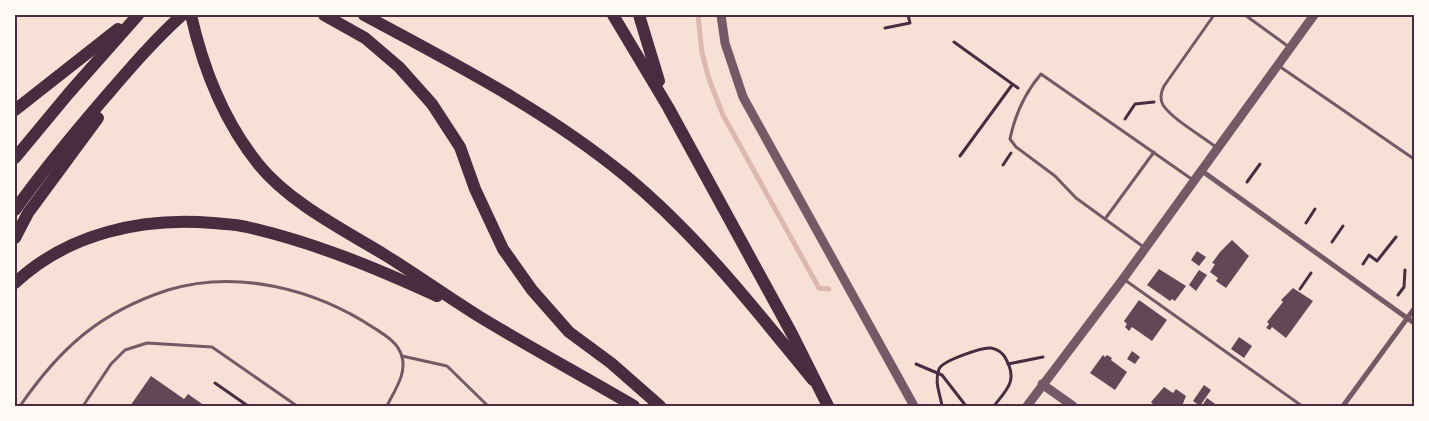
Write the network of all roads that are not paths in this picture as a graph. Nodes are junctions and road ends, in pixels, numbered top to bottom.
1 (137, 15) edge
2 (182, 15) edge
3 (191, 15) edge
4 (324, 15) edge
5 (364, 15) edge
6 (613, 15) edge
7 (639, 15) edge
8 (721, 15) edge
9 (1214, 15) edge
10 (1245, 15) edge
11 (1314, 15) edge
12 (154, 41) junction
13 (1291, 48) junction
14 (1278, 65) junction
15 (668, 106) junction
16 (15, 110) edge
17 (1219, 148) junction
18 (1154, 152) junction
19 (15, 158) edge
20 (1414, 159) edge
21 (1202, 171) junction
22 (1194, 182) junction
23 (15, 210) edge
24 (1105, 219) junction
25 (15, 238) edge
26 (1145, 248) junction
27 (1123, 279) junction
28 (15, 283) edge
29 (1414, 308) edge
30 (480, 317) junction
31 (1407, 318) junction
32 (1414, 323) edge
33 (402, 356) junction
34 (813, 380) junction
35 (1042, 384) junction
36 (20, 406) edge
37 (83, 406) edge
38 (297, 406) edge
39 (387, 406) edge
40 (488, 406) edge
41 (634, 406) edge
42 (660, 406) edge
43 (828, 406) edge
44 (914, 406) edge
45 (1026, 406) edge
46 (1073, 406) edge
47 (1302, 406) edge
48 (1343, 406) edge

1 - 16 highway
1 - 19 highway
2 - 12 highway
3 - 30 highway
4 - 42 highway
5 - 34 highway
6 - 15 highway
7 - 15 highway
8 - 44 street
9 - 17 lane
10 - 13 lane
11 - 13 street
12 - 23 highway
12 - 25 highway
13 - 14 street
14 - 17 street
14 - 20 lane
15 - 34 highway
17 - 21 street
18 - 22 lane
18 - 24 lane
18 - 24 lane
21 - 22 street
21 - 31 street
22 - 26 street
24 - 26 lane
26 - 27 street
27 - 35 street
27 - 47 lane
28 - 30 highway
29 - 31 street
30 - 41 highway
31 - 32 street
31 - 48 street
33 - 36 lane
33 - 39 lane
33 - 40 lane
34 - 43 highway
35 - 45 street
35 - 46 street
37 - 38 lane

